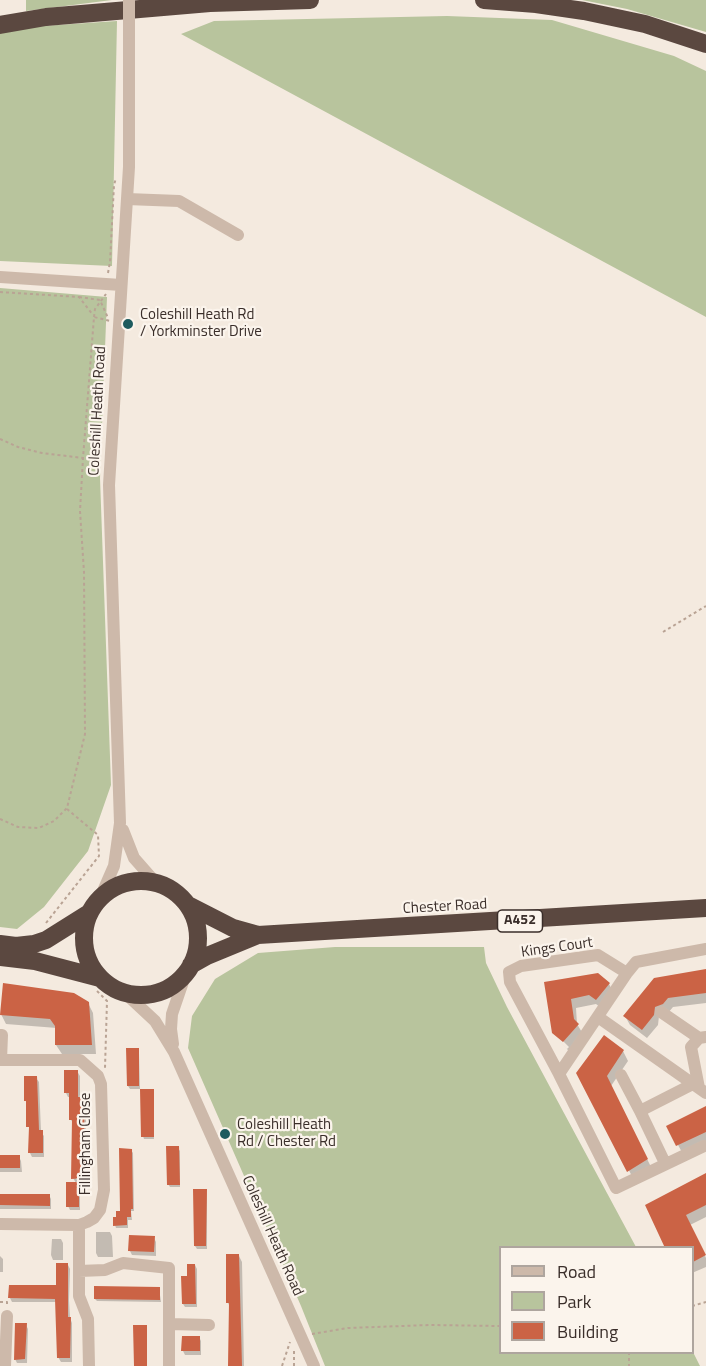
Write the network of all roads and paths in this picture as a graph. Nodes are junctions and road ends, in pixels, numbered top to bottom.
1 (129, 0) edge
2 (310, 0) edge
3 (484, 0) edge
4 (0, 25) edge
5 (706, 44) edge
6 (119, 172) dead end
7 (127, 199) junction
8 (238, 235) dead end
9 (0, 277) edge
10 (107, 284) junction
11 (121, 285) junction
12 (0, 292) edge
13 (79, 297) junction
14 (100, 300) junction
15 (94, 317) junction
16 (114, 322) junction
17 (0, 439) edge
18 (83, 458) junction
19 (706, 606) edge
20 (663, 632) dead end
21 (67, 808) junction
22 (0, 819) edge
23 (120, 823) junction
24 (156, 883) junction
25 (100, 898) junction
26 (188, 905) junction
27 (706, 908) edge
28 (89, 913) junction
29 (258, 935) junction
30 (0, 944) edge
31 (34, 944) junction
32 (706, 949) edge
33 (0, 957) edge
34 (189, 969) junction
35 (627, 973) junction
36 (96, 982) junction
37 (125, 993) junction
38 (661, 1012) dead end
39 (598, 1017) junction
40 (0, 1035) edge
41 (702, 1038) edge
42 (174, 1052) junction
43 (1, 1060) edge
44 (559, 1074) junction
45 (97, 1075) junction
46 (621, 1075) dead end
47 (699, 1088) edge
48 (640, 1111) junction
49 (704, 1146) dead end
50 (665, 1163) junction
51 (0, 1224) edge
52 (79, 1225) junction
53 (79, 1271) junction
54 (7, 1316) dead end
55 (169, 1324) junction
56 (209, 1325) dead end
57 (499, 1326) edge
58 (296, 1338) junction
59 (5, 1366) edge
60 (88, 1366) edge
61 (169, 1366) edge
62 (282, 1366) edge
63 (314, 1366) edge

1 - 7 street, Coleshill Heath Road, bridge
2 - 4 highway
3 - 5 highway
6 - 10 path
7 - 8 street
7 - 11 street, Coleshill Heath Road
9 - 10 street
10 - 11 street
10 - 14 path
11 - 16 street, Coleshill Heath Road
12 - 13 path
13 - 14 path
13 - 15 path
14 - 15 path
14 - 16 path
15 - 16 path
15 - 18 path
16 - 23 street, Coleshill Heath Road
17 - 18 path
18 - 21 path
19 - 20 path
21 - 22 path
21 - 31 path
23 - 24 street, Coleshill Heath Road
23 - 25 street, Coleshill Heath Road
24 - 25 highway
24 - 26 highway
25 - 28 highway
26 - 29 highway, Chester Road / A452
26 - 34 highway
27 - 29 highway, Chester Road / A452
28 - 31 highway
28 - 36 highway
29 - 34 highway, Chester Road / A452
30 - 31 highway
32 - 35 street
33 - 36 highway
34 - 37 highway
34 - 42 street, Coleshill Heath Road
35 - 39 street
35 - 44 street, Kings Court
36 - 37 highway
36 - 45 path
37 - 42 street, Coleshill Heath Road
38 - 41 street
39 - 44 street
39 - 47 street
40 - 43 street
41 - 47 street
42 - 58 street, Coleshill Heath Road
43 - 45 street, Fillingham Close
44 - 50 street
45 - 52 street, Fillingham Close
46 - 48 street
47 - 48 street
48 - 50 street
49 - 50 street
51 - 52 street
52 - 53 street
53 - 55 street
53 - 60 street
54 - 59 street
55 - 56 street
55 - 61 street
57 - 58 path
58 - 62 path
58 - 63 street, Coleshill Heath Road

